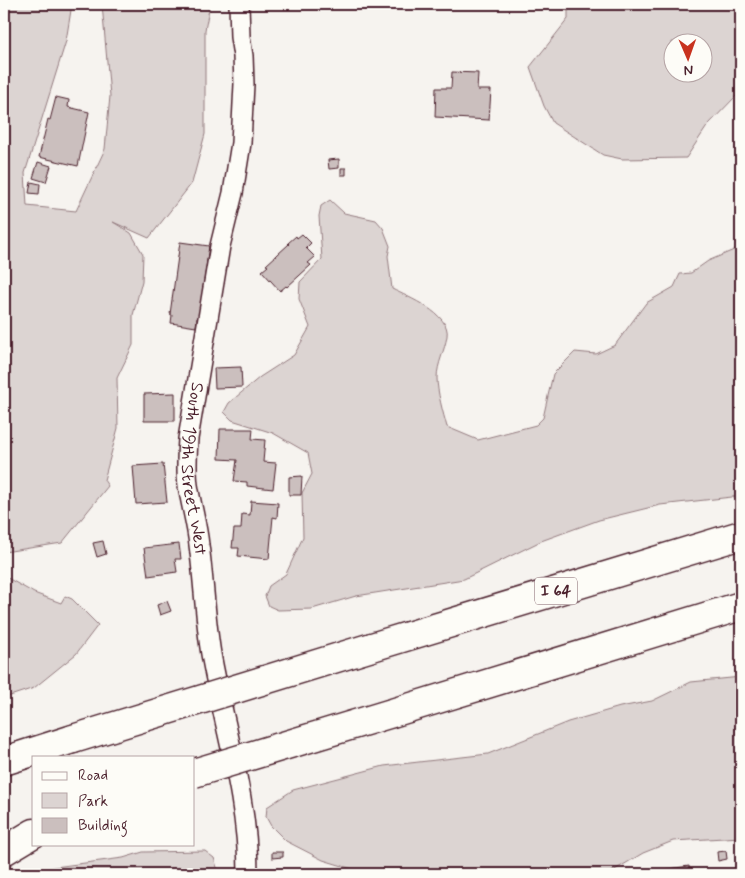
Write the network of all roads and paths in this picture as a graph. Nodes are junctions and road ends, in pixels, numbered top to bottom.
1 (239, 4) edge
2 (741, 534) edge
3 (741, 606) edge
4 (4, 761) edge
5 (195, 773) edge
6 (32, 823) edge
7 (4, 830) edge
8 (32, 834) edge
9 (4, 851) edge
10 (248, 874) edge

1 - 10 street, South 19th Street West
2 - 4 highway, I 64, bridge
3 - 5 highway, bridge
6 - 7 highway
8 - 9 highway

